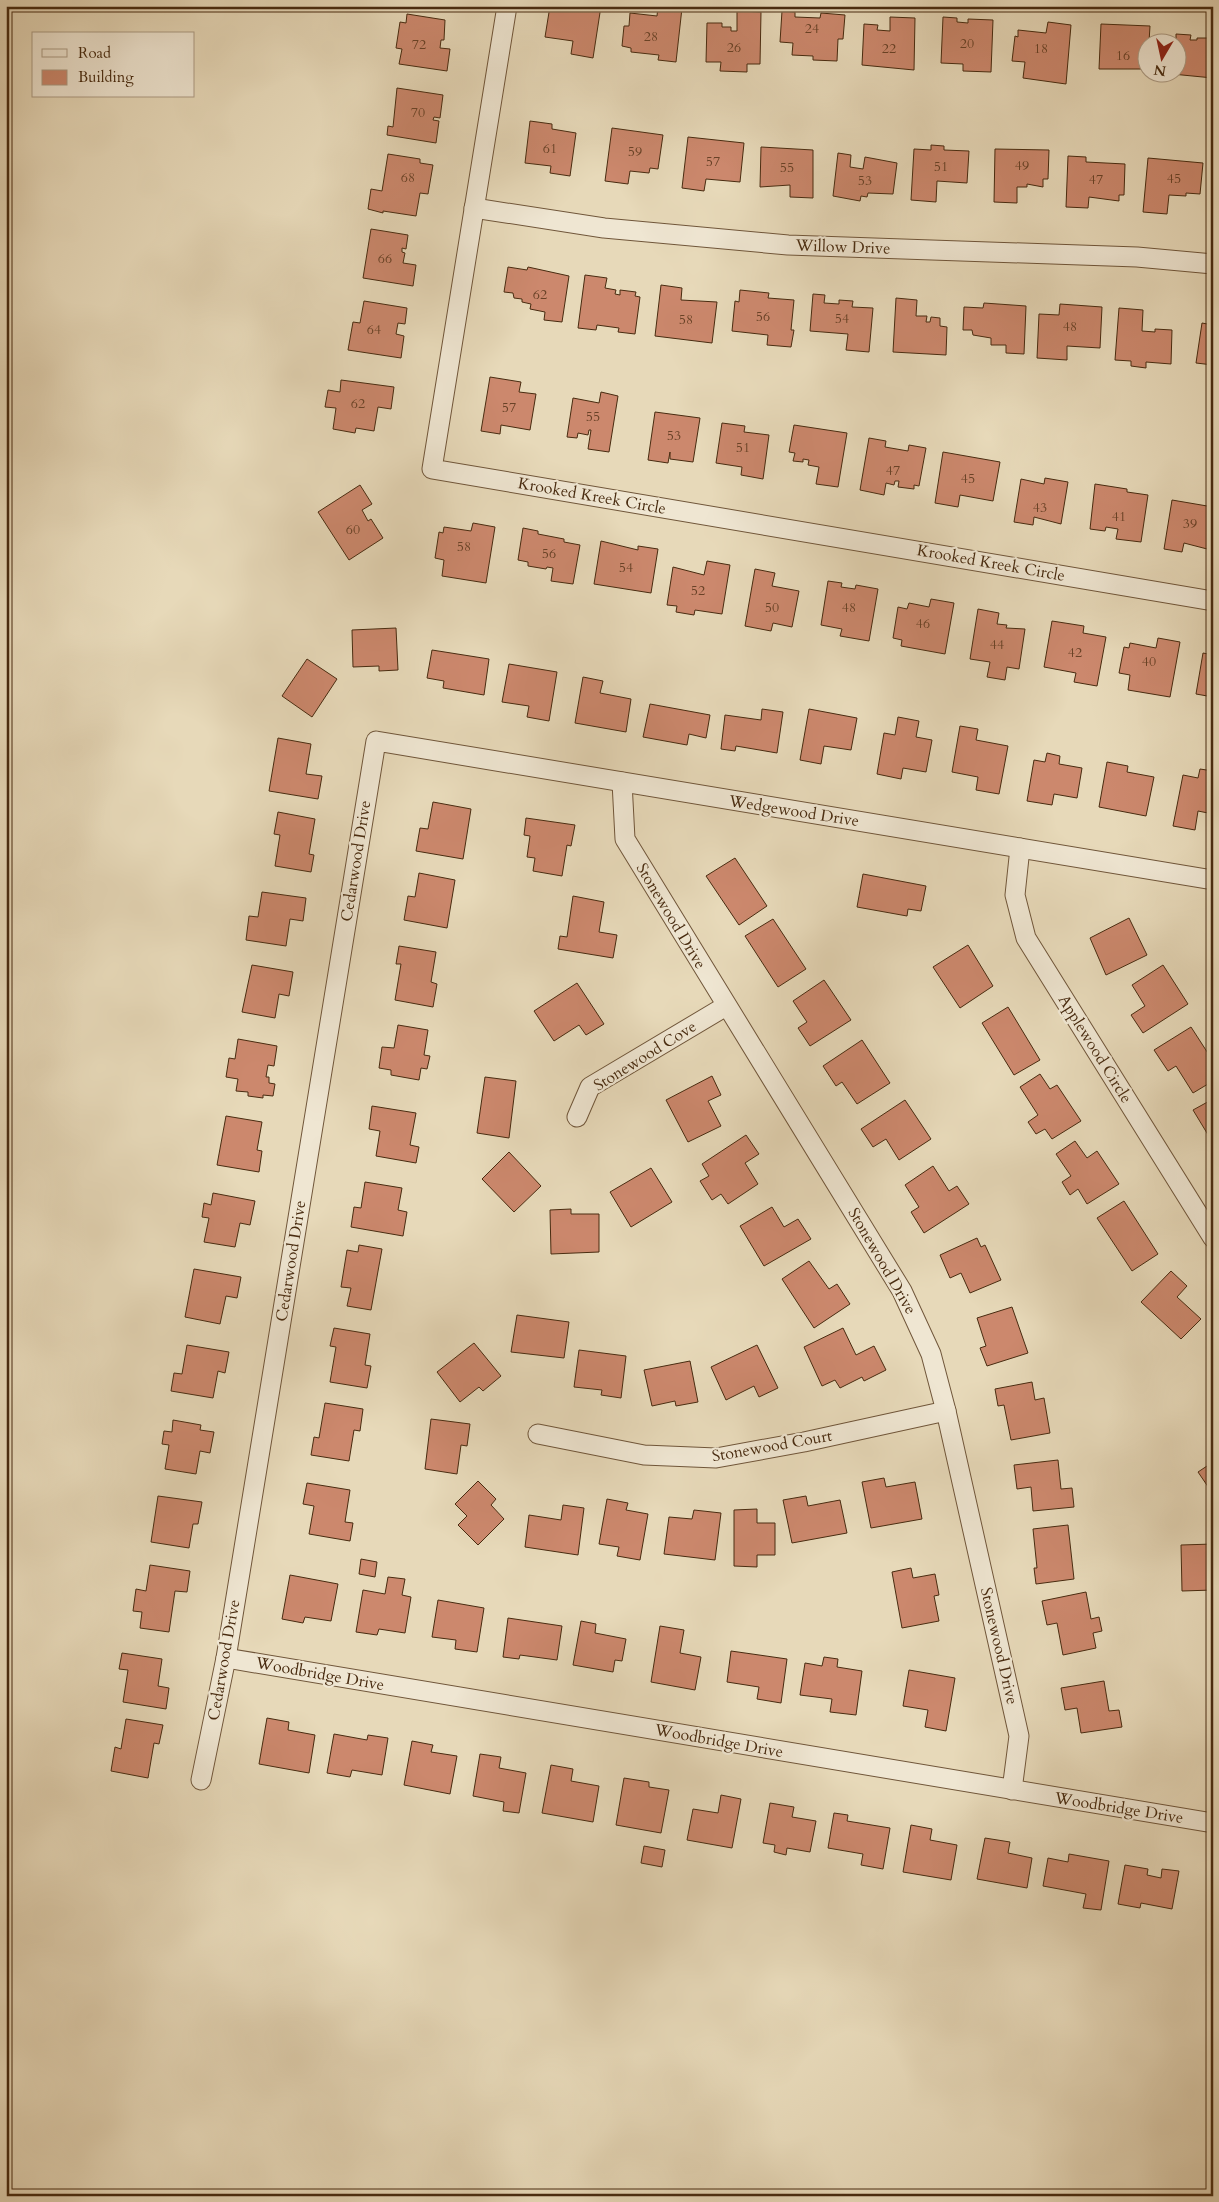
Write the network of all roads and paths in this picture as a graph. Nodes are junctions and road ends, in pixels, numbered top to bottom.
1 (507, 6) edge
2 (474, 208) junction
3 (1213, 264) edge
4 (1213, 601) edge
5 (376, 741) joint
6 (622, 782) junction
7 (1020, 848) junction
8 (1213, 880) edge
9 (726, 1006) junction
10 (577, 1117) dead end
11 (1213, 1238) edge
12 (946, 1411) junction
13 (538, 1434) dead end
14 (226, 1658) junction
15 (201, 1780) dead end
16 (1012, 1790) junction
17 (1213, 1824) edge

1 - 2 street, Krooked Kreek Circle
2 - 3 street, Willow Drive
2 - 4 street, Krooked Kreek Circle
5 - 6 street, Wedgewood Drive
5 - 14 street, Cedarwood Drive
6 - 7 street, Wedgewood Drive
6 - 9 street, Stonewood Drive
7 - 8 street, Wedgewood Drive
7 - 11 street, Applewood Circle
9 - 10 street, Stonewood Cove
9 - 12 street, Stonewood Drive
12 - 13 street, Stonewood Court
12 - 16 street, Stonewood Drive
14 - 15 street, Cedarwood Drive
14 - 16 street, Woodbridge Drive
16 - 17 street, Woodbridge Drive

